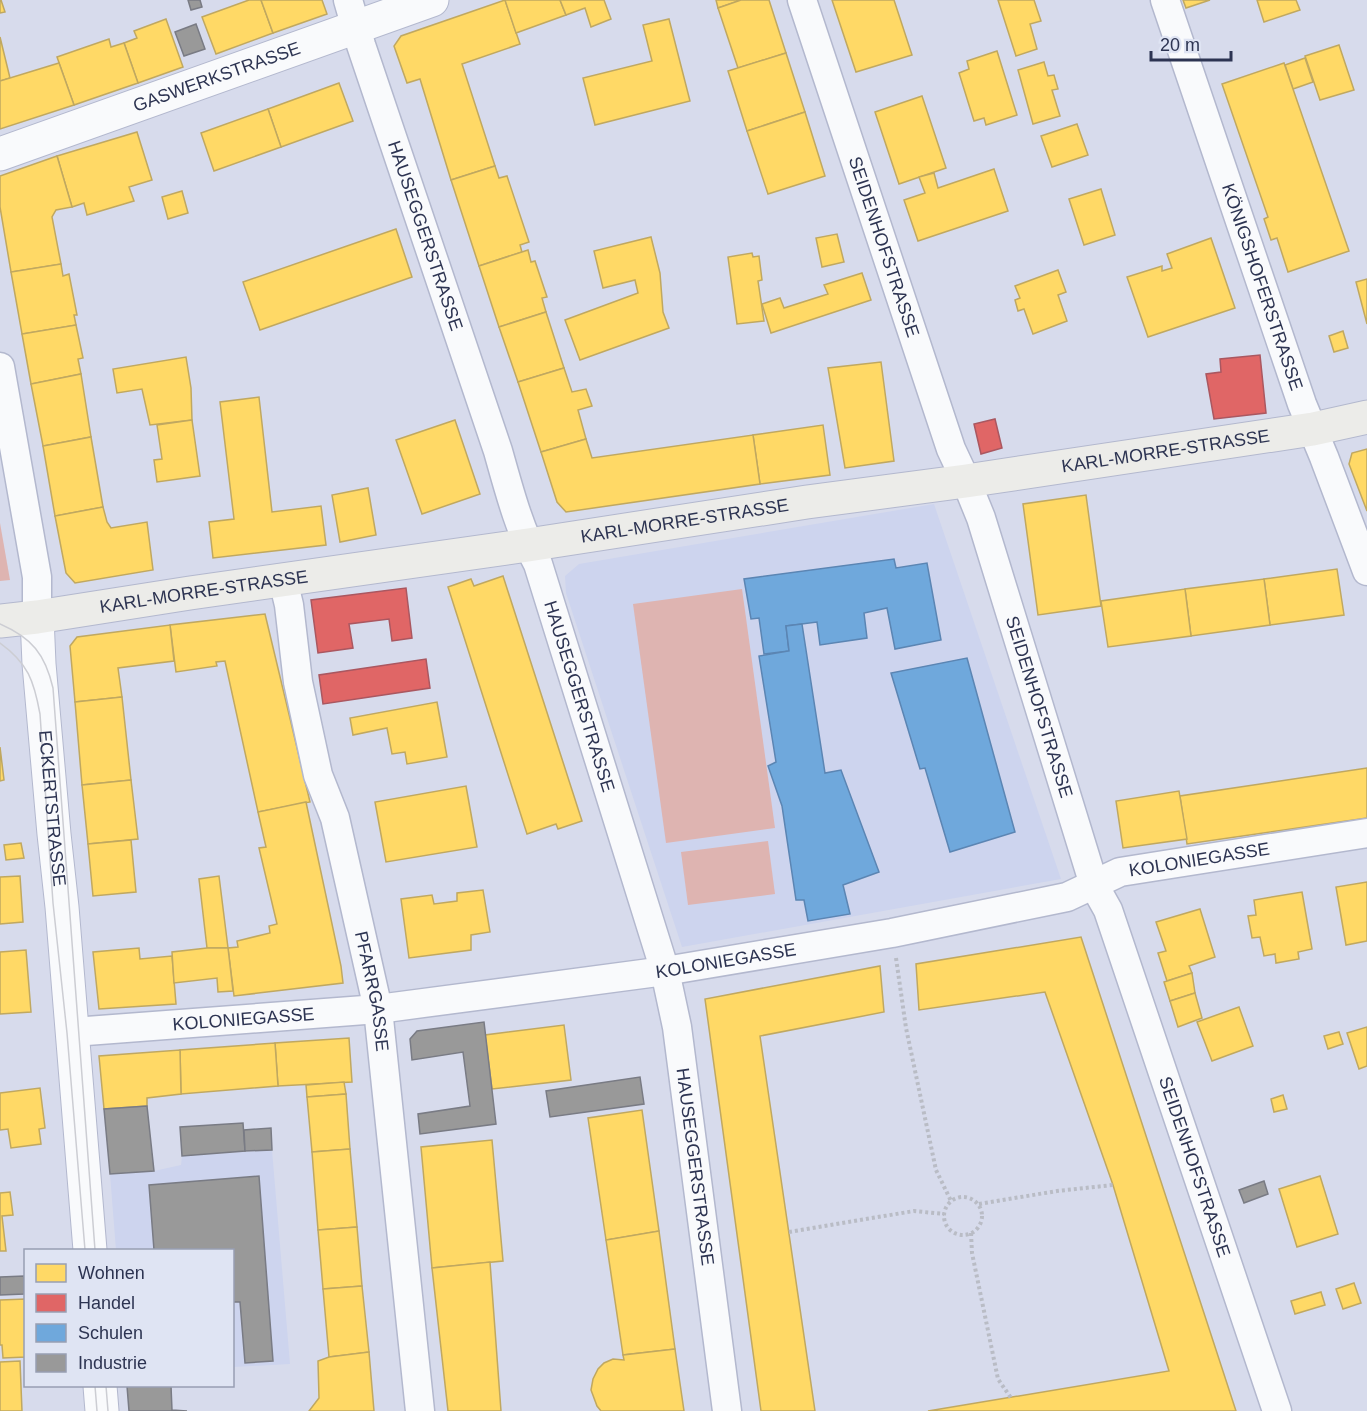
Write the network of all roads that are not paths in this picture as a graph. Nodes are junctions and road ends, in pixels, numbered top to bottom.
1 (432, 0) edge
2 (802, 0) edge
3 (1166, 0) edge
4 (352, 14) edge
5 (0, 154) edge
6 (0, 368) edge
7 (1367, 417) edge
8 (1313, 429) junction
9 (966, 481) junction
10 (528, 545) junction
11 (1367, 572) edge
12 (283, 580) junction
13 (37, 617) junction
14 (0, 621) edge
15 (1367, 833) edge
16 (1094, 885) junction
17 (666, 971) junction
18 (378, 1009) junction
19 (73, 1032) junction
20 (90, 1249) edge
21 (100, 1387) edge
22 (102, 1411) edge
23 (420, 1411) edge
24 (727, 1411) edge
25 (1276, 1411) edge

1 - 4 street, GASWERKSTRASSE
2 - 9 street, SEIDENHOFSTRASSE
3 - 8 street, KÖNIGSHOFERSTRASSE
4 - 5 street, GASWERKSTRASSE
4 - 10 street, HAUSEGGERSTRASSE
6 - 13 street, ECKERTSTRASSE
7 - 8 main road, KARL-MORRE-STRASSE
8 - 9 main road, KARL-MORRE-STRASSE
8 - 11 street, KÖNIGSHOFERSTRASSE
9 - 10 main road, KARL-MORRE-STRASSE
9 - 16 street, SEIDENHOFSTRASSE
10 - 12 main road, KARL-MORRE-STRASSE
10 - 17 street, HAUSEGGERSTRASSE
12 - 13 main road, KARL-MORRE-STRASSE
12 - 18 street, PFARRGASSE
13 - 14 main road, KARL-MORRE-STRASSE
13 - 19 street, ECKERTSTRASSE
15 - 16 street, KOLONIEGASSE
16 - 17 street, KOLONIEGASSE
16 - 25 street, SEIDENHOFSTRASSE
17 - 18 street, KOLONIEGASSE
17 - 24 street, HAUSEGGERSTRASSE
18 - 19 street, KOLONIEGASSE
18 - 23 street, PFARRGASSE
19 - 20 street, ECKERTSTRASSE
21 - 22 street

